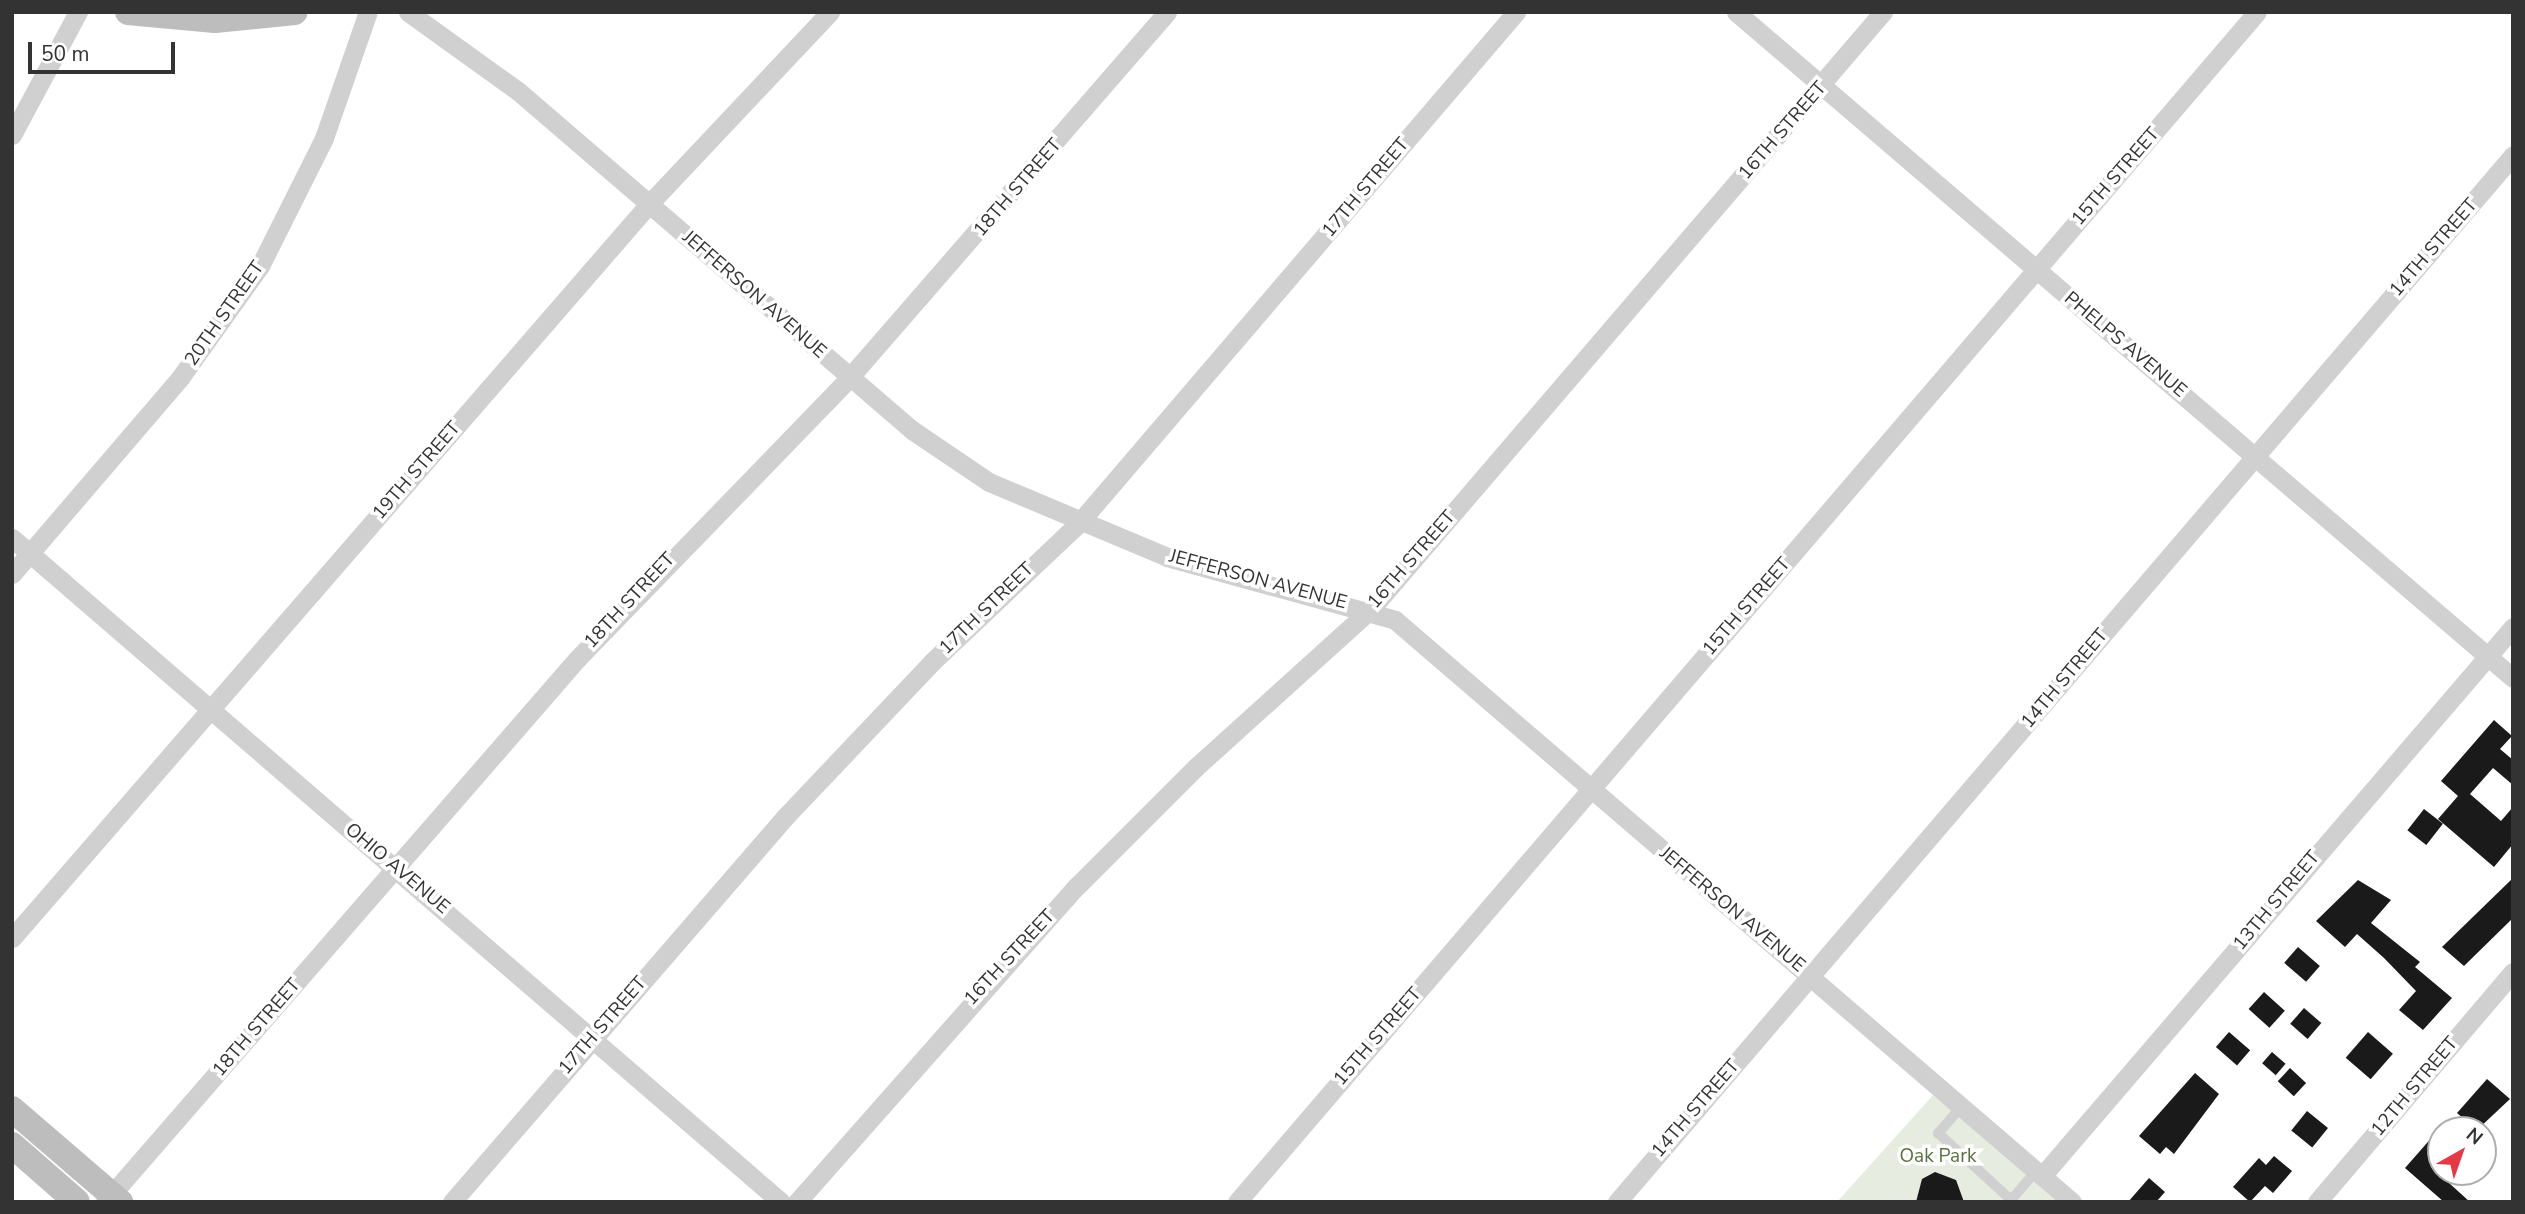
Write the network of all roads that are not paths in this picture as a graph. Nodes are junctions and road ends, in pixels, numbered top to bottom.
1 (78, 12) edge
2 (128, 12) edge
3 (296, 12) edge
4 (368, 12) edge
5 (408, 12) edge
6 (830, 12) edge
7 (1167, 12) edge
8 (1516, 12) edge
9 (1736, 12) edge
10 (1884, 12) edge
11 (2257, 12) edge
12 (1822, 86) junction
13 (12, 135) edge
14 (2513, 155) edge
15 (649, 204) junction
16 (2036, 270) junction
17 (849, 378) junction
18 (2255, 457) junction
19 (1078, 524) junction
20 (12, 538) edge
21 (30, 553) junction
22 (12, 574) edge
23 (1370, 610) junction
24 (2513, 627) edge
25 (2488, 656) junction
26 (2513, 678) edge
27 (212, 710) junction
28 (1590, 789) junction
29 (395, 869) junction
30 (12, 938) edge
31 (2513, 972) edge
32 (1811, 977) junction
33 (592, 1040) junction
34 (1961, 1107) junction
35 (12, 1109) edge
36 (12, 1145) edge
37 (2039, 1173) junction
38 (112, 1199) edge
39 (77, 1202) edge
40 (452, 1202) edge
41 (781, 1202) edge
42 (797, 1202) edge
43 (1237, 1202) edge
44 (1616, 1202) edge
45 (2072, 1202) edge
46 (2317, 1202) edge

1 - 13 street
2 - 3 main road
4 - 21 street, 20TH STREET
5 - 15 street, JEFFERSON AVENUE
6 - 15 street, 19TH STREET
7 - 17 street, 18TH STREET
8 - 19 street, 17TH STREET
9 - 12 street, PHELPS AVENUE
10 - 12 street, 16TH STREET
11 - 16 street, 15TH STREET
12 - 16 street, PHELPS AVENUE
12 - 23 street, 16TH STREET
14 - 18 street, 14TH STREET
15 - 17 street, JEFFERSON AVENUE
15 - 27 street, 19TH STREET
16 - 18 street, PHELPS AVENUE
16 - 28 street, 15TH STREET
17 - 19 street, JEFFERSON AVENUE
17 - 29 street, 18TH STREET
18 - 25 street, PHELPS AVENUE
18 - 32 street, 14TH STREET
19 - 23 street, JEFFERSON AVENUE
19 - 33 street, 17TH STREET
20 - 21 street, OHIO AVENUE
21 - 22 street, 20TH STREET
21 - 27 street, OHIO AVENUE
23 - 28 street, JEFFERSON AVENUE
23 - 42 street, 16TH STREET
24 - 25 street, 13TH STREET
25 - 26 street, PHELPS AVENUE
25 - 37 street, 13TH STREET
27 - 29 street, OHIO AVENUE
27 - 30 street, 19TH STREET
28 - 32 street, JEFFERSON AVENUE
28 - 43 street, 15TH STREET
29 - 33 street, OHIO AVENUE
29 - 38 street, 18TH STREET
31 - 46 street, 12TH STREET
32 - 34 street, JEFFERSON AVENUE
32 - 44 street, 14TH STREET
33 - 40 street, 17TH STREET
33 - 41 street, OHIO AVENUE
34 - 37 street, JEFFERSON AVENUE
34 - 37 lane
35 - 38 main road
36 - 39 main road
37 - 45 street, JEFFERSON AVENUE

